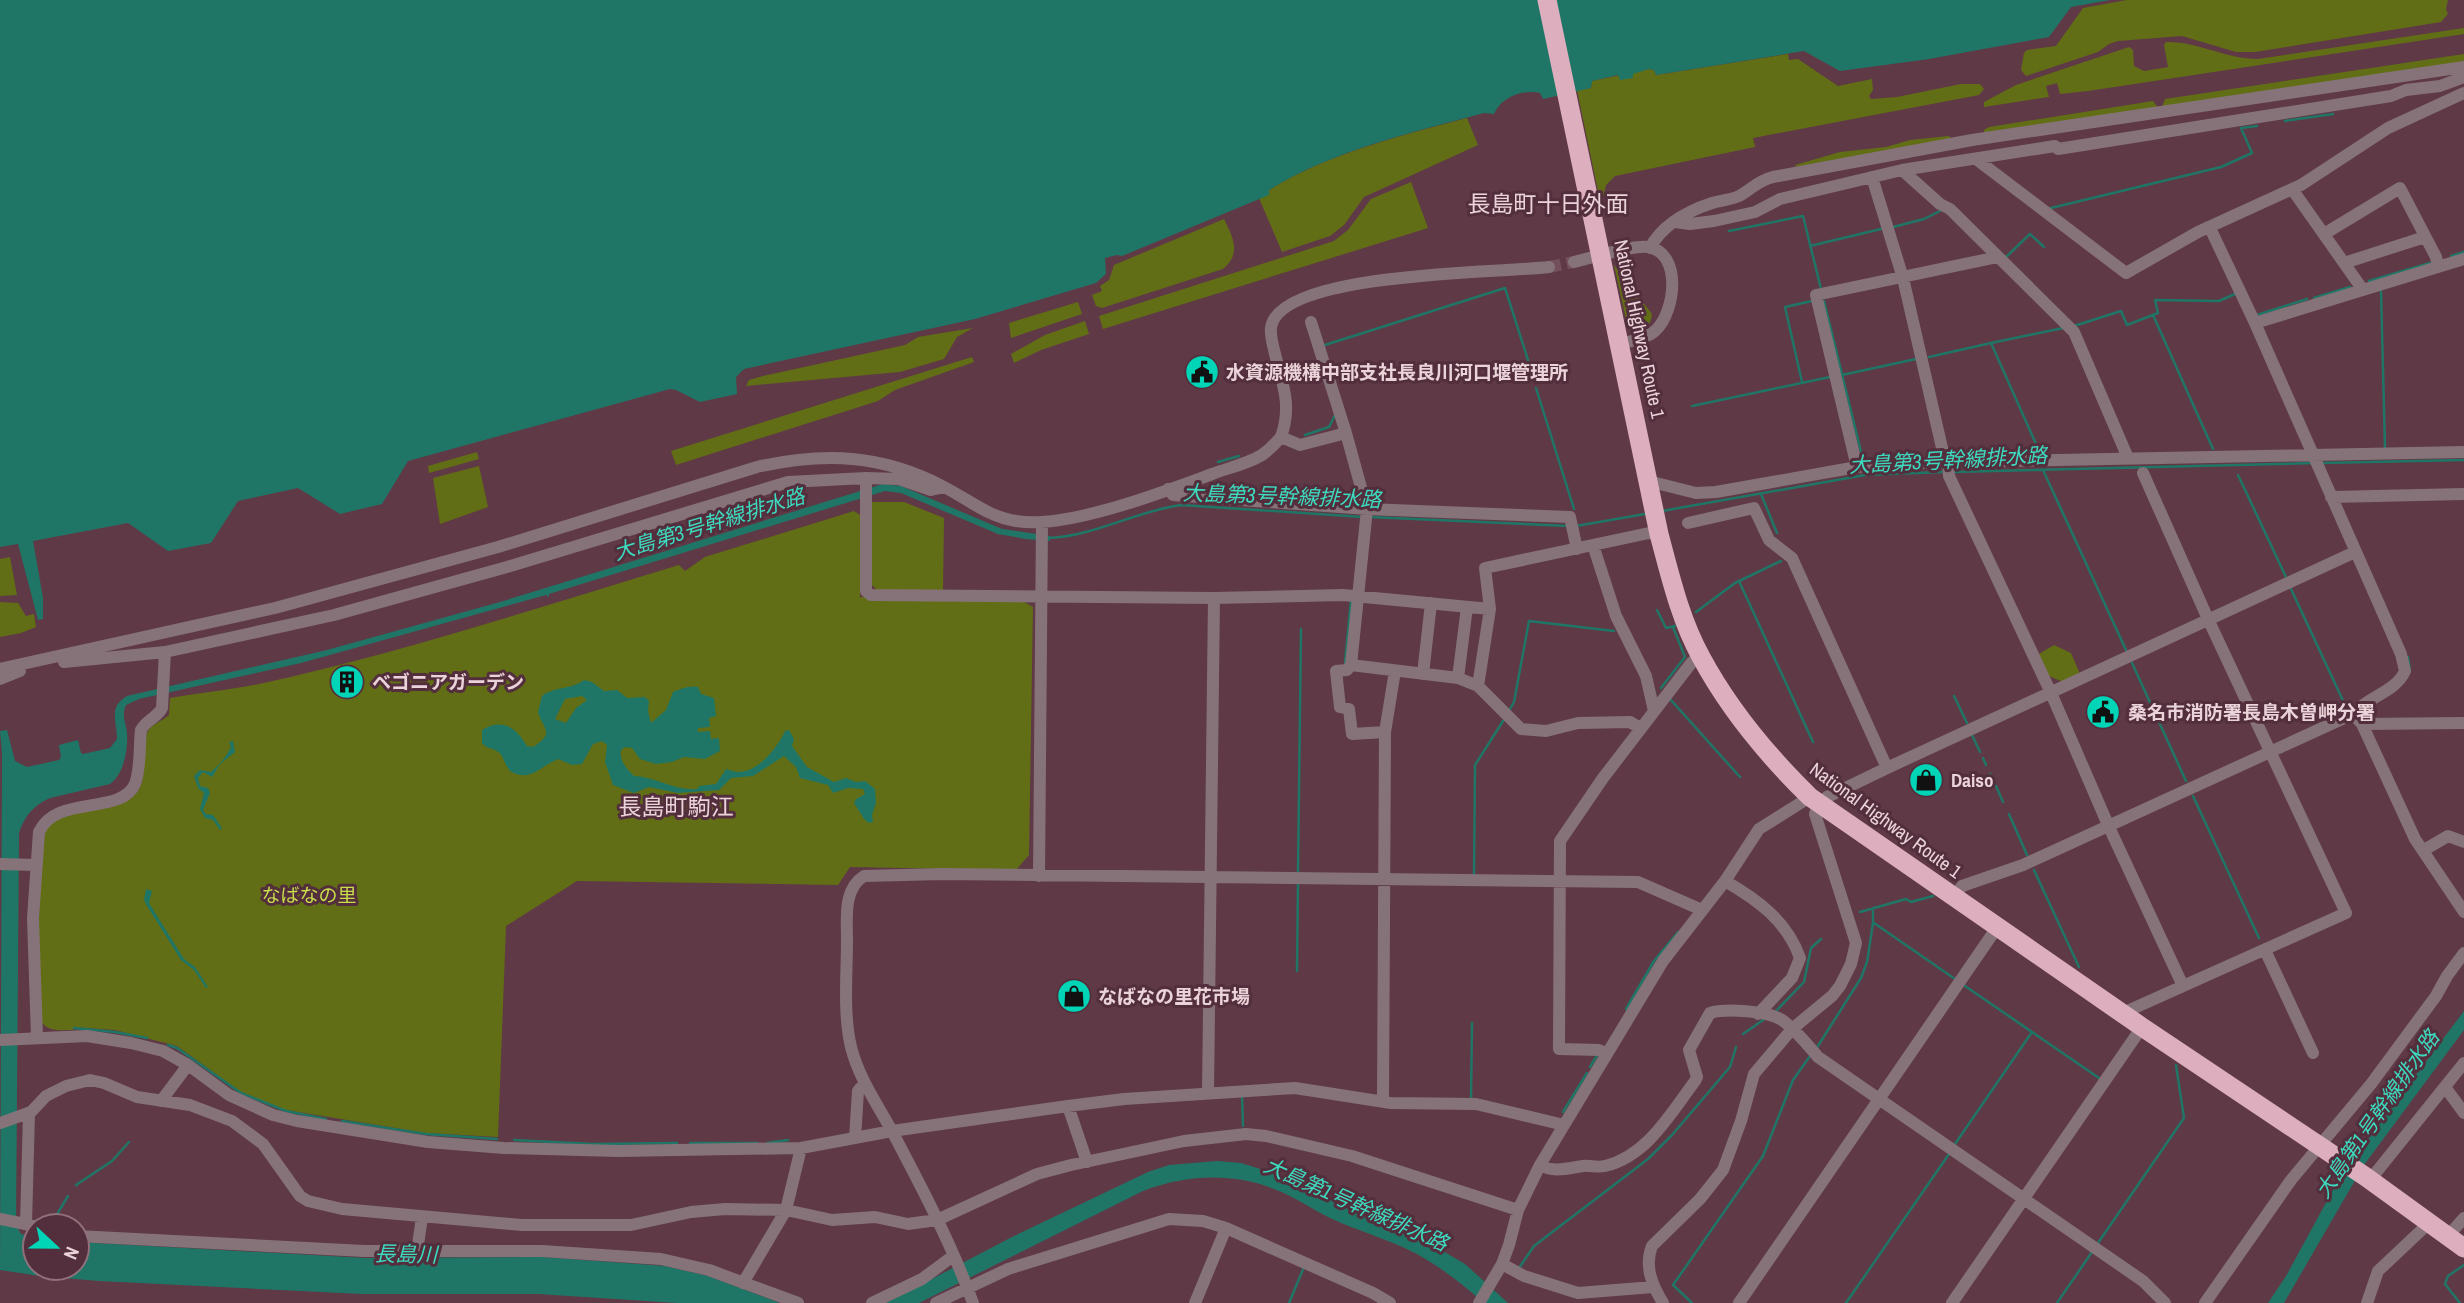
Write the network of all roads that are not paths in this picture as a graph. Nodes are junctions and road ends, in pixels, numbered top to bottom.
1 (1547, 0) edge
2 (2464, 67) edge
3 (2464, 77) edge
4 (2464, 83) edge
5 (2464, 93) edge
6 (2446, 102) junction
7 (1976, 159) junction
8 (1902, 170) junction
9 (1872, 177) junction
10 (2292, 189) junction
11 (1675, 222) junction
12 (2210, 228) junction
13 (2324, 234) junction
14 (2425, 237) junction
15 (1650, 248) junction
16 (1602, 255) junction
17 (1998, 257) junction
18 (2464, 259) edge
19 (1574, 262) tunnel mouth
20 (2344, 262) junction
21 (1549, 267) tunnel mouth
22 (2438, 267) junction
23 (1903, 278) junction
24 (2363, 290) junction
25 (1311, 322) dead end
26 (2255, 323) junction
27 (1621, 344) junction
28 (1346, 433) junction
29 (1281, 437) junction
30 (2464, 452) edge
31 (2128, 458) junction
32 (2315, 460) junction
33 (1857, 467) junction
34 (1948, 467) junction
35 (2143, 473) dead end
36 (944, 487) junction
37 (1650, 487) junction
38 (866, 488) junction
39 (1168, 489) junction
40 (2464, 494) edge
41 (2331, 497) junction
42 (1366, 514) junction
43 (1688, 523) dead end
44 (1042, 526) junction
45 (1659, 530) junction
46 (1593, 545) junction
47 (1577, 549) junction
48 (2355, 552) junction
49 (1042, 595) junction
50 (1359, 597) junction
51 (1214, 598) junction
52 (1431, 603) junction
53 (1467, 607) junction
54 (1490, 609) junction
55 (2208, 619) junction
56 (165, 652) junction
57 (1700, 656) junction
58 (41, 661) junction
59 (1351, 666) junction
60 (0, 669) edge
61 (1395, 671) junction
62 (1423, 674) junction
63 (1458, 678) junction
64 (0, 679) edge
65 (1478, 686) junction
66 (2051, 693) junction
67 (1654, 710) junction
68 (2358, 719) junction
69 (2464, 723) edge
70 (1640, 728) junction
71 (1385, 732) junction
72 (2271, 750) junction
73 (1887, 768) junction
74 (1815, 801) junction
75 (2109, 827) junction
76 (2464, 842) edge
77 (2424, 850) junction
78 (0, 864) edge
79 (36, 865) junction
80 (1039, 876) junction
81 (1210, 878) junction
82 (1385, 880) junction
83 (1558, 881) junction
84 (1725, 881) junction
85 (1954, 897) junction
86 (1702, 910) junction
87 (2464, 912) edge
88 (1998, 926) junction
89 (2265, 950) junction
90 (2464, 953) edge
91 (2183, 986) junction
92 (2123, 1013) junction
93 (1758, 1014) junction
94 (2142, 1027) junction
95 (1792, 1029) junction
96 (37, 1038) junction
97 (0, 1040) edge
98 (1607, 1053) junction
99 (2313, 1053) dead end
100 (2464, 1063) edge
101 (188, 1065) junction
102 (864, 1084) junction
103 (2445, 1087) junction
104 (1208, 1093) junction
105 (1878, 1100) junction
106 (161, 1101) junction
107 (1383, 1101) junction
108 (1068, 1106) junction
109 (26, 1114) junction
110 (2464, 1114) edge
111 (0, 1123) edge
112 (1564, 1125) junction
113 (892, 1131) junction
114 (855, 1138) junction
115 (2318, 1145) junction
116 (801, 1148) junction
117 (1087, 1162) junction
118 (1540, 1165) junction
119 (2368, 1179) junction
120 (2023, 1199) junction
121 (786, 1210) junction
122 (1518, 1210) junction
123 (27, 1212) edge
124 (422, 1217) junction
125 (2464, 1218) edge
126 (0, 1219) edge
127 (937, 1220) junction
128 (21, 1223) edge
129 (2429, 1223) junction
130 (1226, 1228) junction
131 (91, 1237) edge
132 (2456, 1242) edge
133 (417, 1252) junction
134 (954, 1258) junction
135 (1502, 1264) junction
136 (743, 1283) junction
137 (1653, 1287) junction
138 (968, 1289) junction
139 (1386, 1302) edge
140 (798, 1303) edge
141 (872, 1303) edge
142 (936, 1303) edge
143 (973, 1303) edge
144 (1195, 1303) edge
145 (1479, 1303) edge
146 (1663, 1303) edge
147 (1739, 1303) edge
148 (1952, 1303) edge
149 (2165, 1303) edge
150 (2205, 1303) edge
151 (2367, 1303) edge

1 - 16 highway, National Highway Route 1
2 - 11 street
3 - 7 street
4 - 6 street
5 - 6 street
6 - 10 street
7 - 8 street
7 - 12 street
8 - 9 street
8 - 17 street
9 - 11 street
9 - 23 street
10 - 12 street
10 - 13 street
11 - 15 street
12 - 26 street
13 - 14 street
13 - 20 street
14 - 20 street
14 - 22 street
15 - 16 street
15 - 27 street
16 - 19 street
16 - 27 highway, National Highway Route 1
17 - 23 street
17 - 31 street
18 - 22 street
20 - 24 street
21 - 29 street
22 - 24 street
23 - 33 street
23 - 34 street
24 - 26 street
25 - 28 street
26 - 32 street
27 - 37 highway, National Highway Route 1
28 - 29 street
28 - 42 street
29 - 39 street
30 - 32 street
31 - 32 street
31 - 34 street
32 - 41 street
33 - 34 street
33 - 37 street
34 - 66 street
35 - 55 street
36 - 38 street
36 - 44 street
36 - 58 street
37 - 45 highway, National Highway Route 1
38 - 49 street
38 - 56 street
39 - 42 street
39 - 44 street
40 - 41 street
41 - 48 street
42 - 47 street
42 - 50 street
43 - 73 street
44 - 49 street
45 - 46 street
45 - 57 highway, National Highway Route 1
46 - 47 street
46 - 67 street
47 - 54 street
48 - 55 street
48 - 68 street
49 - 51 street
49 - 80 street
50 - 51 street
50 - 52 street
50 - 59 street
51 - 81 street
52 - 53 street
52 - 62 street
53 - 54 street
53 - 63 street
54 - 65 street
55 - 66 street
55 - 72 street
56 - 58 street
56 - 79 street
57 - 67 street
57 - 74 highway, National Highway Route 1
58 - 60 street
58 - 64 street
59 - 61 street
59 - 71 street
61 - 62 street
61 - 71 street
62 - 63 street
63 - 65 street
65 - 70 street
66 - 73 street
66 - 75 street
67 - 70 street
68 - 69 street
68 - 72 street
68 - 77 street
70 - 83 street
71 - 82 street
72 - 75 street
72 - 89 street
73 - 74 street
74 - 84 street
74 - 85 highway, National Highway Route 1
74 - 95 street
75 - 85 street
75 - 91 street
76 - 77 street
77 - 87 street
78 - 79 street
79 - 96 street
80 - 81 street
80 - 102 street
81 - 82 street
81 - 104 street
82 - 83 street
82 - 107 street
83 - 86 street
83 - 98 street
84 - 86 street
84 - 93 street
85 - 88 highway, National Highway Route 1
86 - 98 street
88 - 92 highway, National Highway Route 1
88 - 105 street
89 - 91 street
89 - 99 street
90 - 115 street
91 - 92 street
92 - 94 highway, National Highway Route 1
93 - 95 street
93 - 118 street
94 - 115 highway, National Highway Route 1
94 - 120 street
95 - 105 street
95 - 137 street
96 - 97 street
96 - 101 street
98 - 112 street
100 - 103 street
101 - 106 street
101 - 116 street
102 - 113 street
102 - 114 street
103 - 110 street
103 - 119 street
104 - 107 street
104 - 108 street
105 - 120 street
105 - 147 street
106 - 109 street
106 - 124 street
107 - 112 street
108 - 113 street
108 - 117 street
109 - 111 street
109 - 123 street
112 - 118 street
113 - 114 street
113 - 127 street
114 - 116 street
115 - 119 highway, National Highway Route 1
115 - 150 street
116 - 121 street
117 - 122 street
117 - 127 street
118 - 122 street
119 - 129 highway, National Highway Route 1
120 - 148 street
120 - 149 street
121 - 124 street
121 - 127 street
121 - 136 street
122 - 135 street
124 - 133 street
125 - 132 street
126 - 128 street
127 - 134 street
129 - 132 highway, National Highway Route 1
129 - 151 street
130 - 138 street
130 - 139 street
130 - 144 street
131 - 133 street
133 - 136 street
134 - 138 street
134 - 141 street
135 - 137 street
135 - 145 street
136 - 140 street
137 - 146 street
138 - 142 street
138 - 143 street

